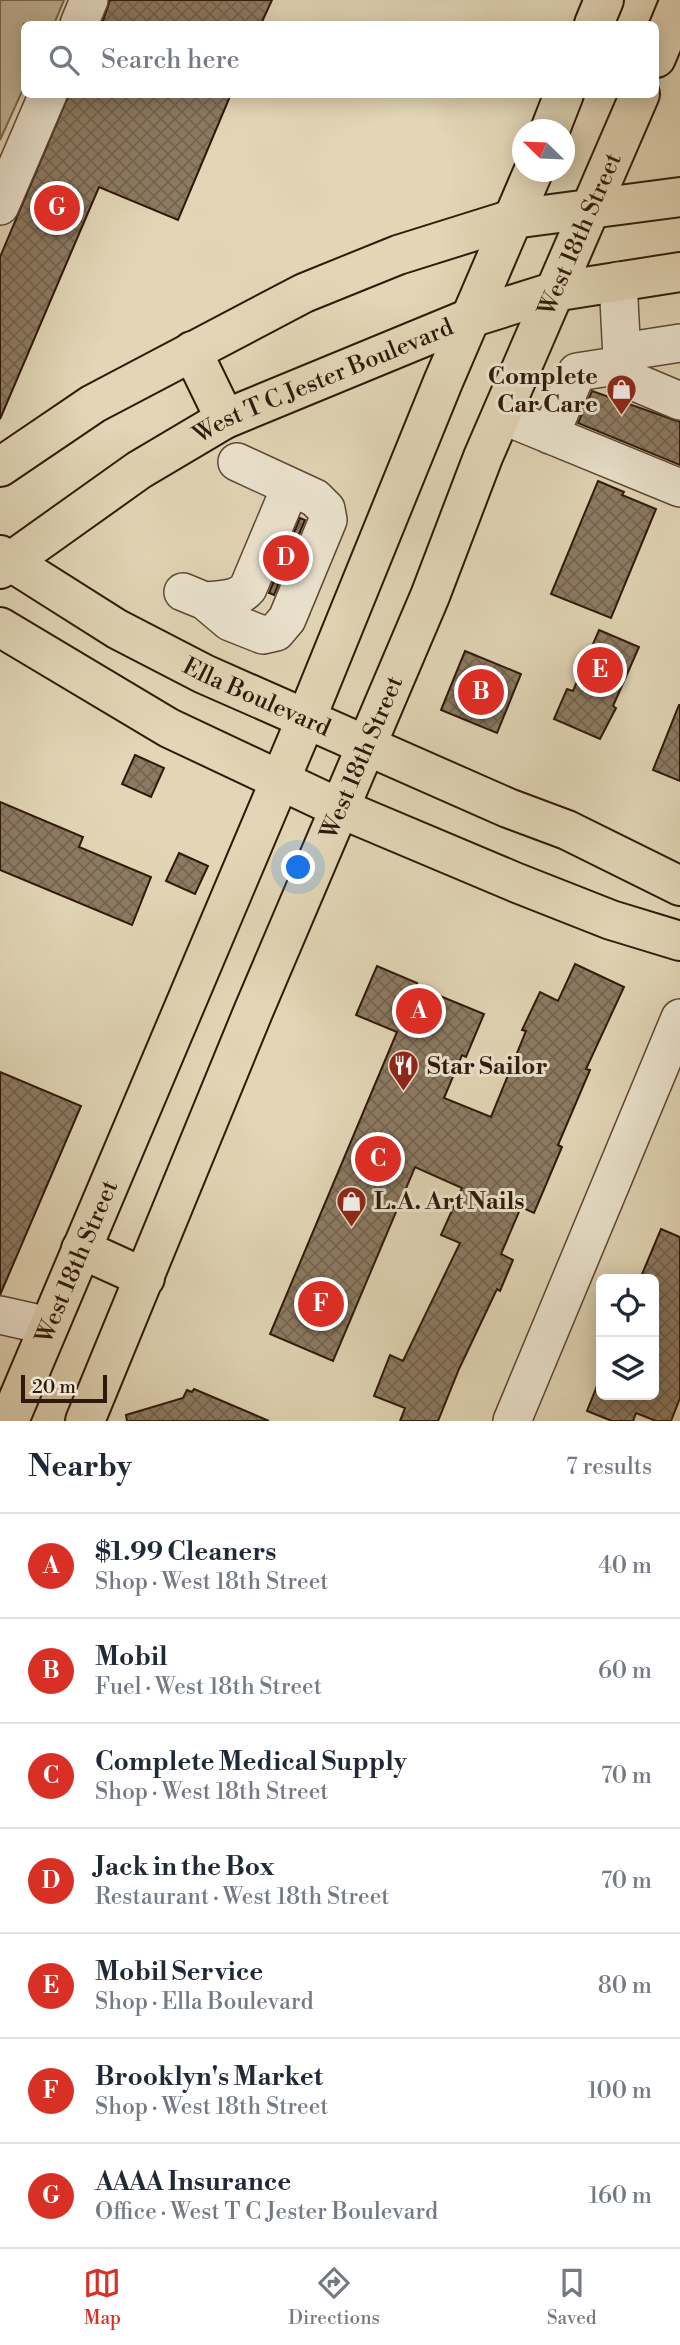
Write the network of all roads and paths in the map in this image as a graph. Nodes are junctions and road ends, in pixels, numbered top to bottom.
1 (89, 0) edge
2 (604, 0) edge
3 (680, 0) edge
4 (80, 21) edge
5 (595, 21) edge
6 (659, 51) edge
7 (46, 98) edge
8 (562, 98) edge
9 (638, 98) edge
10 (554, 119) edge
11 (529, 182) edge
12 (680, 197) edge
13 (0, 206) edge
14 (592, 209) junction
15 (513, 219) junction
16 (680, 272) edge
17 (618, 281) junction
18 (553, 292) junction
19 (470, 318) junction
20 (680, 343) edge
21 (192, 351) junction
22 (622, 358) junction
23 (680, 401) edge
24 (502, 415) junction
25 (225, 419) junction
26 (550, 435) junction
27 (237, 462) dead end
28 (0, 467) edge
29 (680, 488) edge
30 (295, 491) junction
31 (3, 562) edge
32 (0, 627) edge
33 (306, 719) junction
34 (366, 745) junction
35 (279, 779) junction
36 (339, 808) junction
37 (680, 886) edge
38 (680, 941) edge
39 (680, 1018) edge
40 (80, 1249) junction
41 (145, 1278) junction
42 (0, 1315) edge
43 (49, 1326) junction
44 (9, 1421) edge
45 (85, 1421) edge
46 (512, 1421) edge

1 - 4 street
2 - 5 main road
3 - 6 main road
7 - 13 street
8 - 10 main road
9 - 14 main road, West 18th Street
11 - 15 main road, West 18th Street
12 - 14 main road
14 - 15 main road
14 - 18 main road, West 18th Street
15 - 19 main road, West 18th Street
15 - 21 main road
16 - 17 main road, West T C Jester Boulevard
17 - 18 main road, West T C Jester Boulevard
17 - 22 street
18 - 19 main road, West T C Jester Boulevard
18 - 24 main road, West 18th Street
19 - 25 main road, West T C Jester Boulevard
19 - 33 main road, West 18th Street
20 - 22 street
21 - 25 main road
21 - 28 main road
22 - 23 street
22 - 26 street
24 - 26 street
24 - 34 main road, West 18th Street
25 - 31 main road, West T C Jester Boulevard
26 - 29 street
27 - 30 street
30 - 30 street
31 - 33 main road, Ella Boulevard
32 - 35 main road
33 - 34 main road, Ella Boulevard
33 - 35 main road, West 18th Street
34 - 36 main road, West 18th Street
34 - 37 main road, Ella Boulevard
35 - 36 main road
35 - 40 main road, West 18th Street
36 - 38 main road
36 - 41 main road, West 18th Street
39 - 46 street
40 - 41 main road
40 - 43 main road, West 18th Street
41 - 45 main road, West 18th Street
42 - 43 street
43 - 44 main road, West 18th Street

